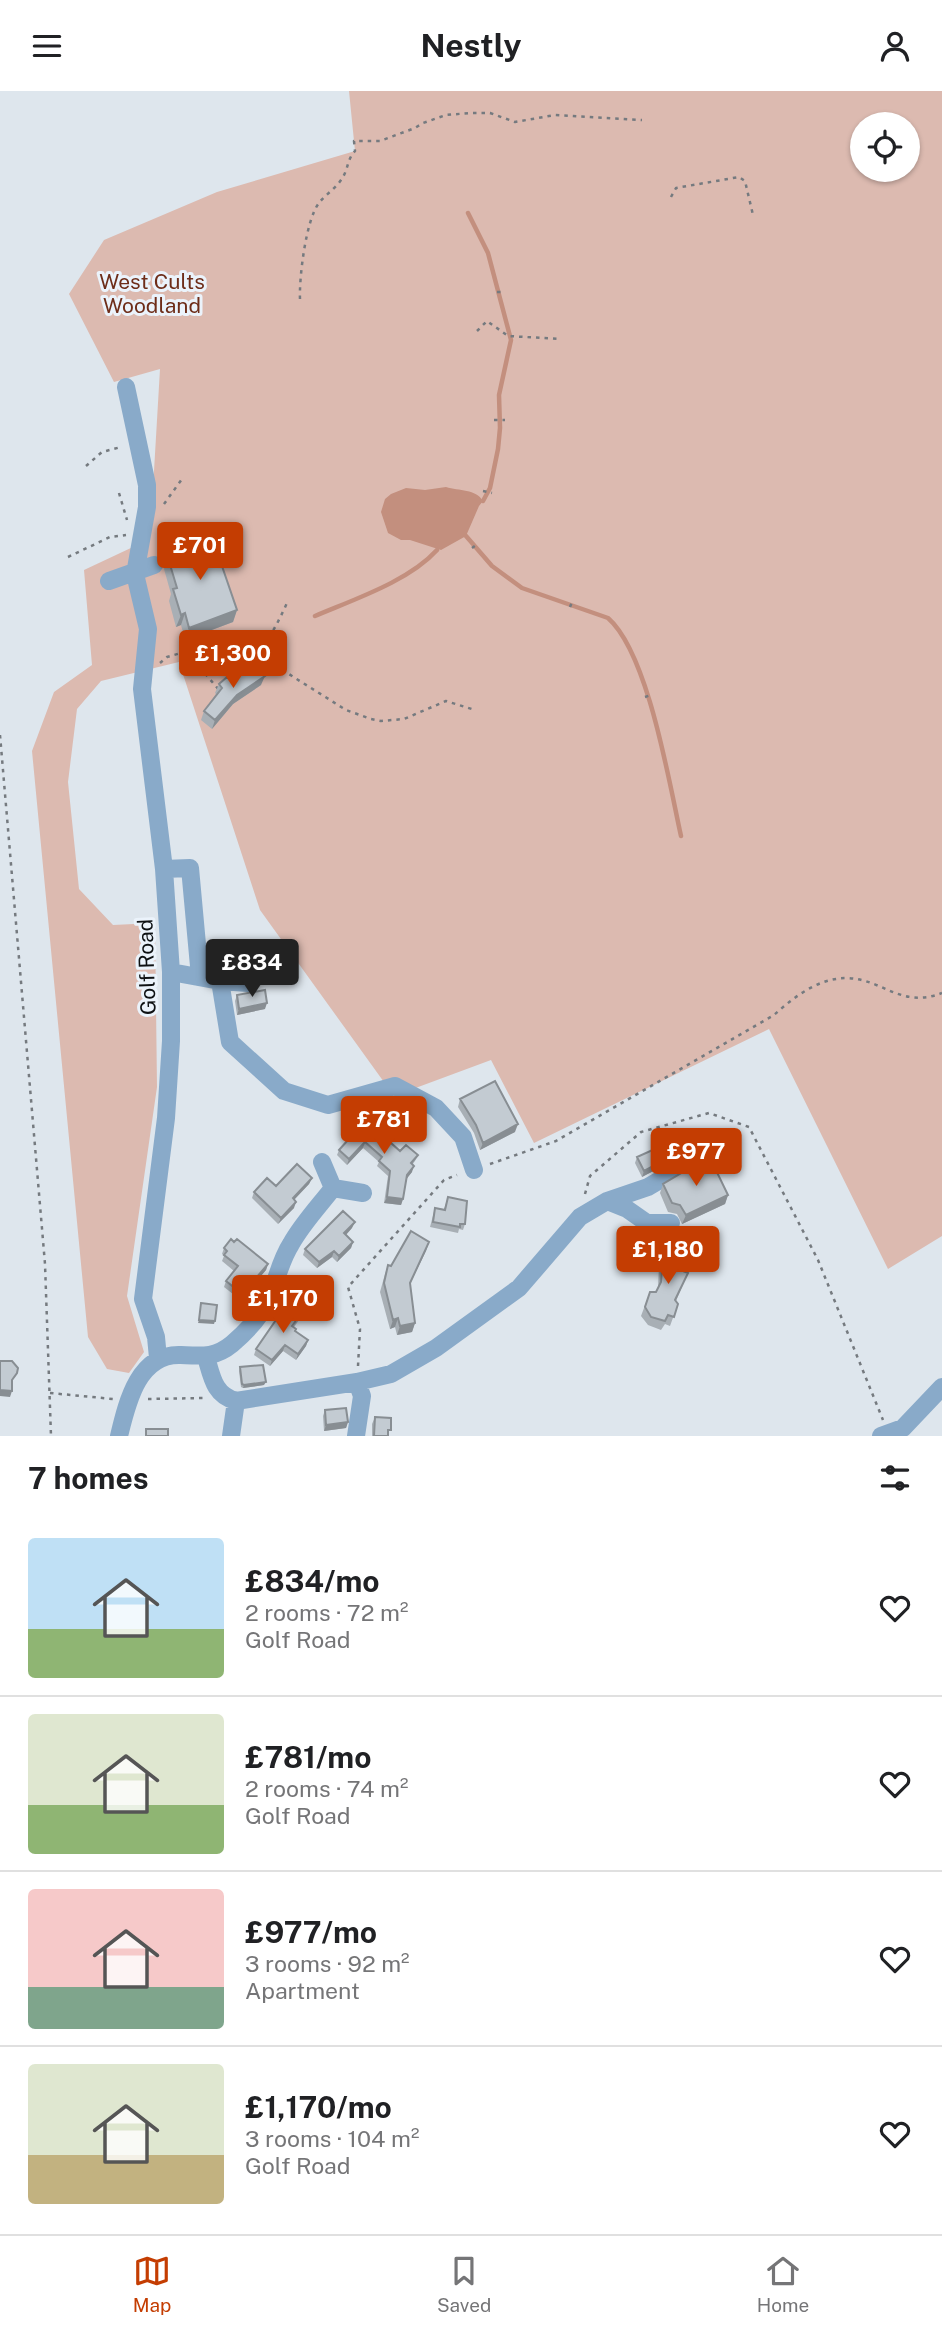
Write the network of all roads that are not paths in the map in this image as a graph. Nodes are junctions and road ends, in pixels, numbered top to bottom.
1 (125, 387) dead end
2 (154, 565) dead end
3 (135, 573) junction
4 (109, 581) dead end
5 (164, 869) junction
6 (171, 972) junction
7 (200, 977) junction
8 (220, 981) junction
9 (248, 983) dead end
10 (727, 1149) dead end
11 (322, 1162) dead end
12 (474, 1170) road end
13 (334, 1188) junction
14 (363, 1193) dead end
15 (607, 1201) junction
16 (647, 1223) junction
17 (671, 1223) dead end
18 (659, 1249) dead end
19 (206, 1357) junction
20 (158, 1359) junction
21 (357, 1382) junction
22 (942, 1387) edge
23 (229, 1398) junction
24 (885, 1435) edge
25 (119, 1436) edge
26 (231, 1436) edge
27 (356, 1436) edge

1 - 3 street
2 - 3 street
3 - 4 street
3 - 5 street, Golf Road
5 - 6 street, Golf Road
5 - 7 street
6 - 7 street
6 - 20 street, Golf Road
7 - 8 street
8 - 9 street
8 - 12 street
10 - 15 street
11 - 13 street
13 - 14 street
13 - 19 street
15 - 16 street
15 - 21 street
16 - 17 street
16 - 18 street
19 - 20 street
19 - 23 street
20 - 25 street
21 - 23 street
21 - 27 street
22 - 24 street
23 - 26 street

